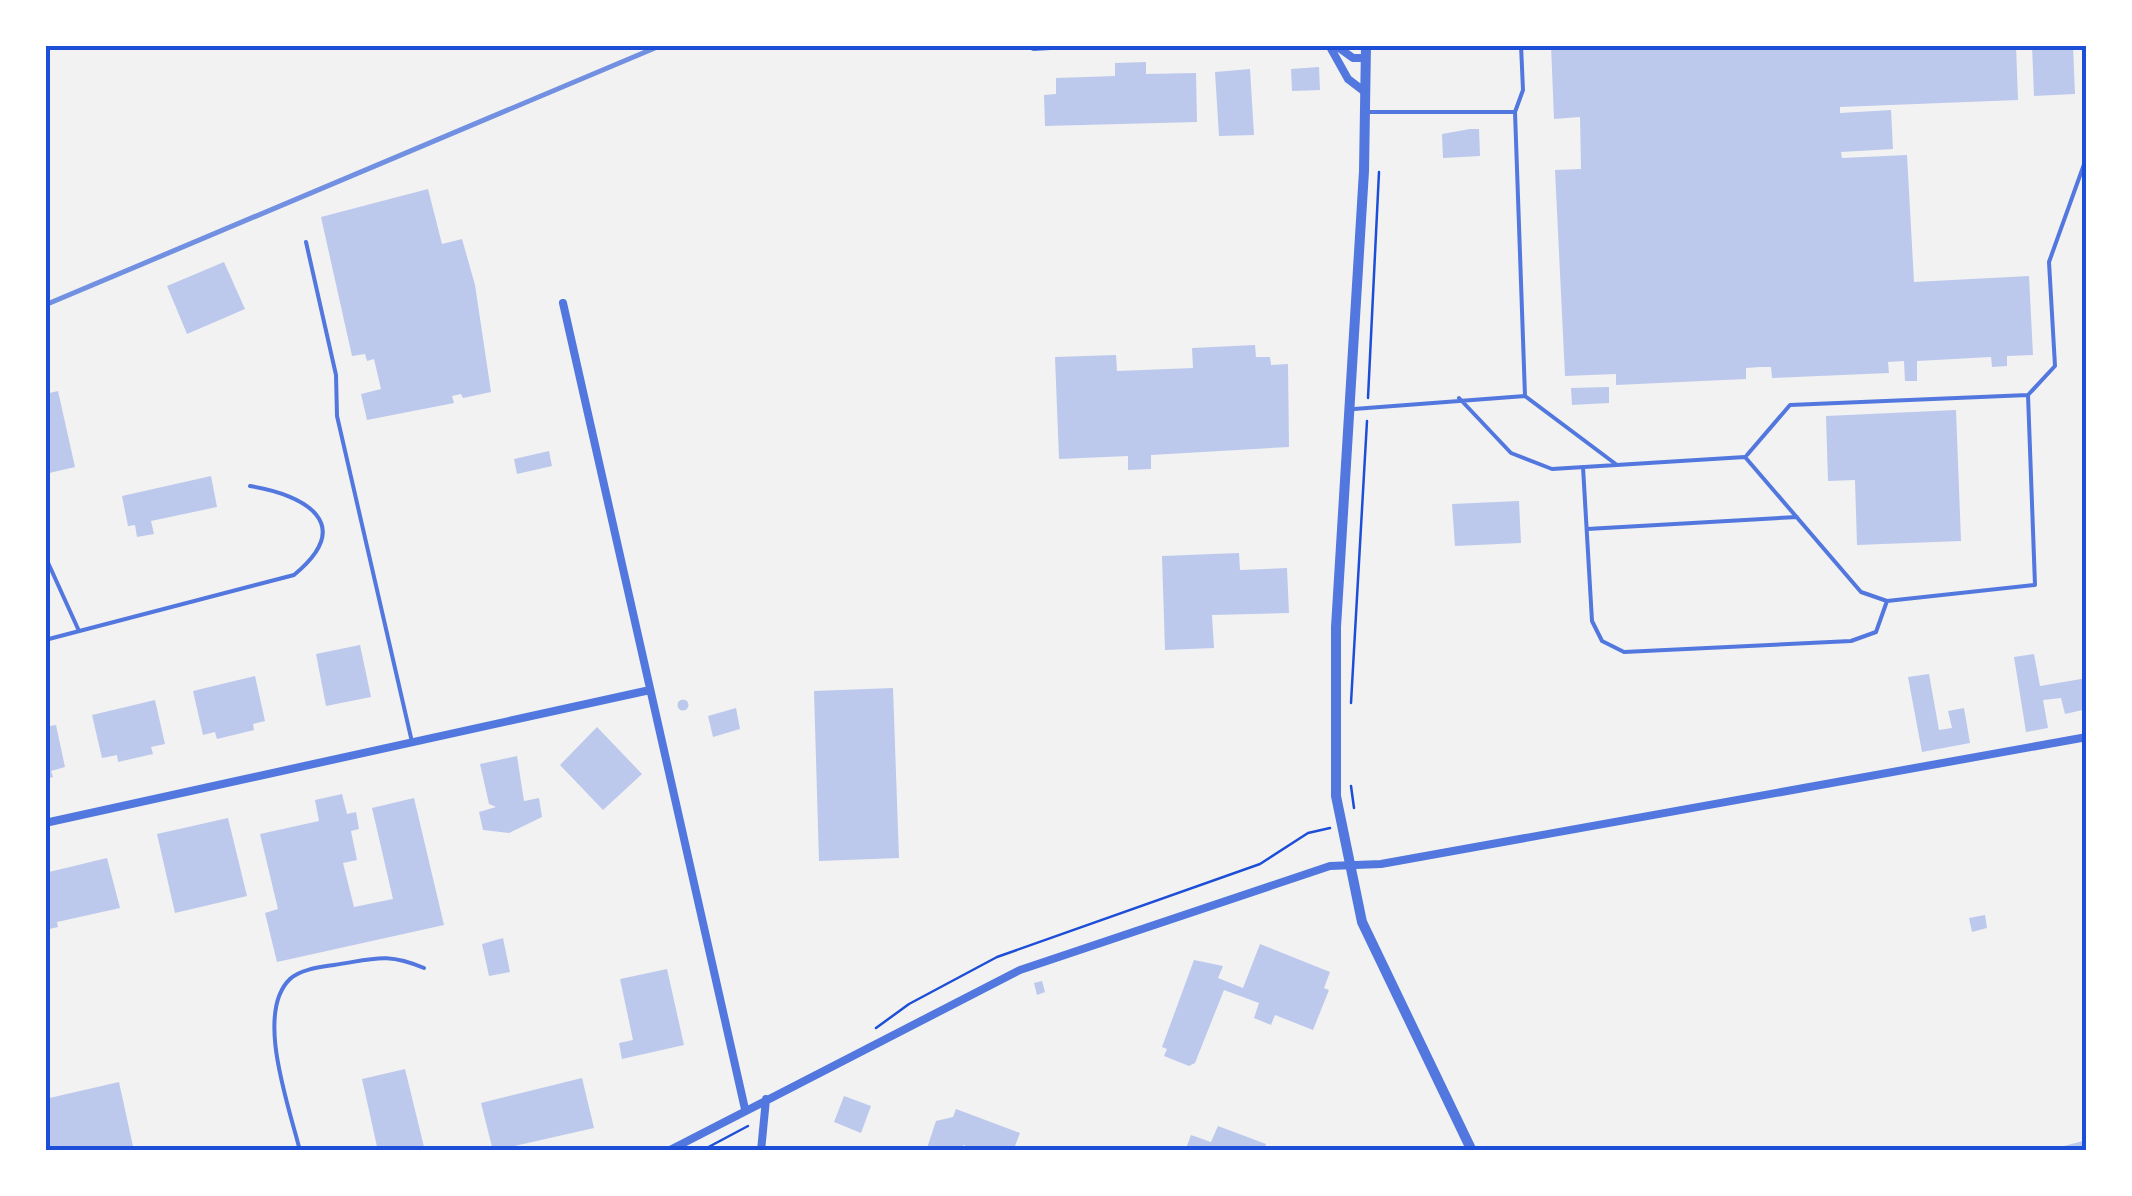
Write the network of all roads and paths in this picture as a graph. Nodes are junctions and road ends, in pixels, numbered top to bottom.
1 (1066, 45) edge
2 (1332, 45) edge
3 (1366, 45) edge
4 (1522, 45) edge
5 (1034, 46) edge
6 (1366, 58) junction
7 (1365, 92) junction
8 (1365, 112) junction
9 (1514, 112) junction
10 (2087, 156) edge
11 (1379, 162) dead end
12 (306, 242) dead end
13 (563, 302) dead end
14 (1525, 396) junction
15 (2028, 396) junction
16 (1459, 398) junction
17 (1368, 407) junction
18 (1349, 410) junction
19 (1745, 457) junction
20 (1617, 465) junction
21 (1584, 467) junction
22 (250, 486) dead end
23 (1797, 517) junction
24 (1587, 530) junction
25 (45, 556) edge
26 (1887, 601) junction
27 (79, 631) junction
28 (45, 640) edge
29 (650, 690) junction
30 (1351, 710) dead end
31 (2087, 738) edge
32 (412, 742) junction
33 (1349, 773) dead end
34 (45, 823) edge
35 (1340, 826) junction
36 (1348, 865) junction
37 (424, 968) dead end
38 (875, 1026) dead end
39 (766, 1099) junction
40 (745, 1109) junction
41 (300, 1151) edge
42 (668, 1151) edge
43 (761, 1151) edge
44 (1472, 1151) edge

1 - 5 street
2 - 6 street
2 - 7 street
3 - 6 street
4 - 9 lane
6 - 7 street
7 - 8 street
8 - 9 lane
8 - 18 street
9 - 14 lane
10 - 15 lane
11 - 17 path
12 - 32 lane
13 - 29 street
14 - 16 lane
14 - 20 lane
15 - 19 lane
15 - 26 lane
16 - 17 lane
16 - 21 lane
17 - 18 lane
17 - 30 path
18 - 35 street
19 - 20 lane
19 - 23 lane
20 - 21 lane
21 - 24 lane
22 - 27 lane
23 - 24 lane
23 - 26 lane
24 - 26 lane
25 - 27 lane
27 - 28 lane
29 - 32 street
29 - 40 street
31 - 36 street
32 - 34 street
33 - 35 path
35 - 36 street
35 - 38 path
36 - 39 street
36 - 44 street
37 - 41 lane
39 - 40 street
39 - 43 street
40 - 42 street

